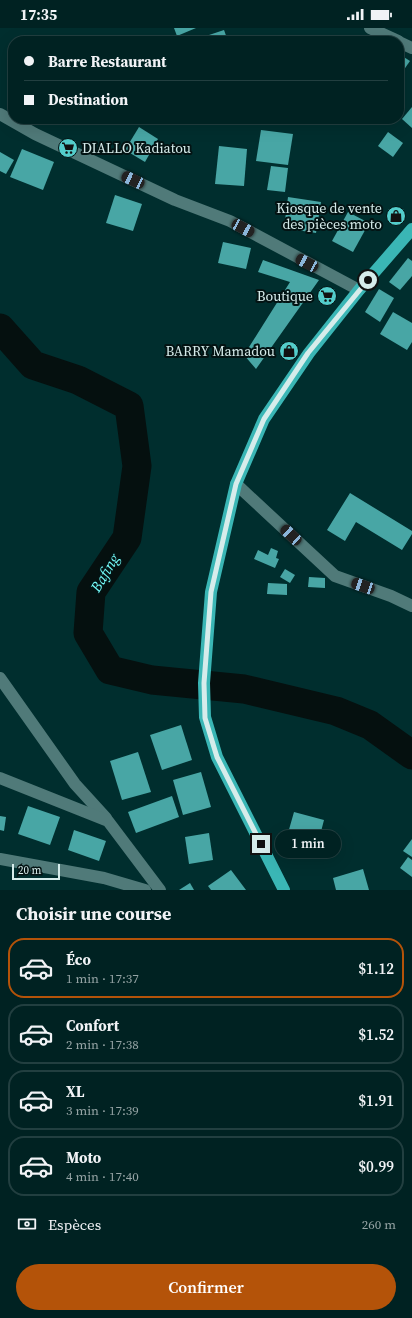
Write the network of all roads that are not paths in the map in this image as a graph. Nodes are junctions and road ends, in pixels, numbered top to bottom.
1 (370, 28) edge
2 (387, 36) edge
3 (18, 124) edge
4 (412, 229) edge
5 (359, 290) junction
6 (236, 484) junction
7 (412, 606) edge
8 (0, 678) edge
9 (0, 778) edge
10 (108, 821) junction
11 (0, 859) edge
12 (145, 890) edge
13 (160, 890) edge
14 (284, 890) edge

1 - 2 street
3 - 5 street
4 - 5 highway
5 - 6 highway
6 - 7 street
6 - 14 highway
8 - 10 street
9 - 10 street
10 - 13 street
11 - 12 street

